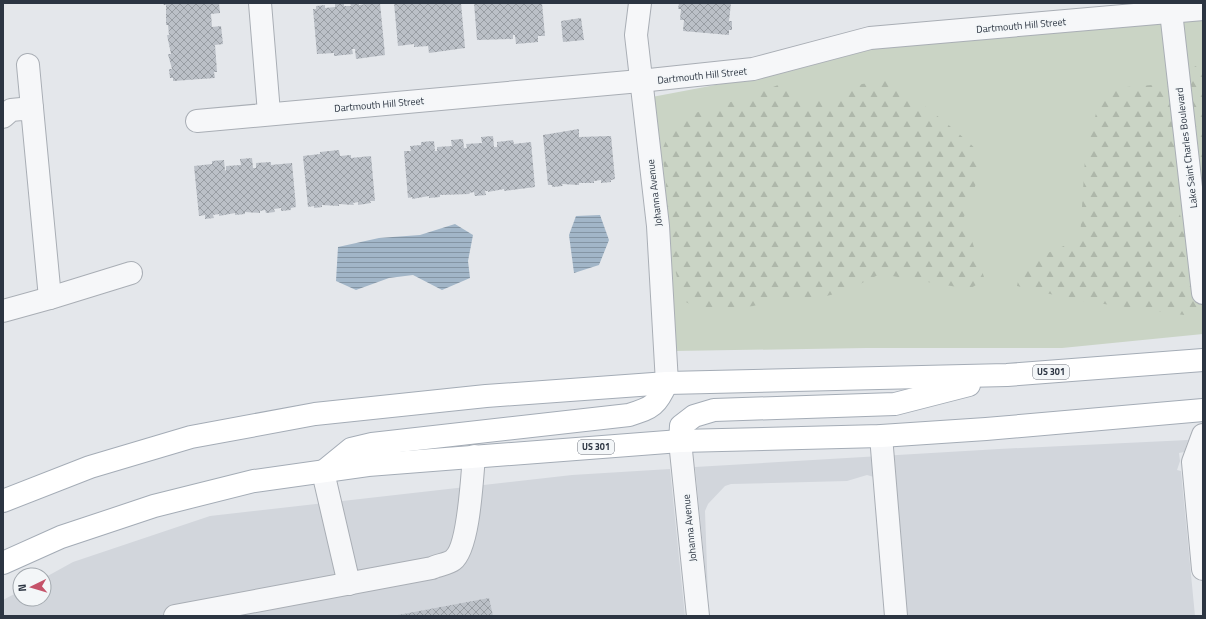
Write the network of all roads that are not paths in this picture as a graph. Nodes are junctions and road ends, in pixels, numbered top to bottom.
1 (260, 3) edge
2 (640, 3) edge
3 (1170, 8) edge
4 (1203, 9) edge
5 (28, 65) dead end
6 (640, 81) junction
7 (32, 108) junction
8 (268, 113) junction
9 (3, 117) edge
10 (197, 121) dead end
11 (131, 273) dead end
12 (1203, 292) edge
13 (50, 298) junction
14 (3, 311) edge
15 (1203, 360) edge
16 (1006, 375) junction
17 (667, 383) junction
18 (1203, 410) edge
19 (1203, 435) edge
20 (881, 436) junction
21 (680, 441) junction
22 (474, 456) junction
23 (323, 472) junction
24 (3, 501) edge
25 (3, 563) edge
26 (1203, 569) edge
27 (349, 584) junction
28 (175, 616) edge
29 (698, 616) edge
30 (896, 616) edge

1 - 8 street
2 - 6 street, Johanna Avenue
3 - 4 street, Dartmouth Hill Street
3 - 6 street, Dartmouth Hill Street
3 - 12 street, Lake Saint Charles Boulevard
5 - 7 street
6 - 8 street, Dartmouth Hill Street
6 - 17 street, Johanna Avenue
7 - 9 street
7 - 13 street
8 - 10 street, Dartmouth Hill Street
11 - 13 street
13 - 14 street
15 - 16 main road, US 301
16 - 17 main road, US 301
16 - 21 main road
17 - 23 main road
17 - 24 main road, US 301
18 - 20 main road, US 301
19 - 26 street
20 - 21 main road, US 301
20 - 30 street
21 - 22 main road, US 301
21 - 29 street, Johanna Avenue
22 - 23 main road, US 301
22 - 27 street
23 - 25 main road, US 301
23 - 27 street
27 - 28 street

